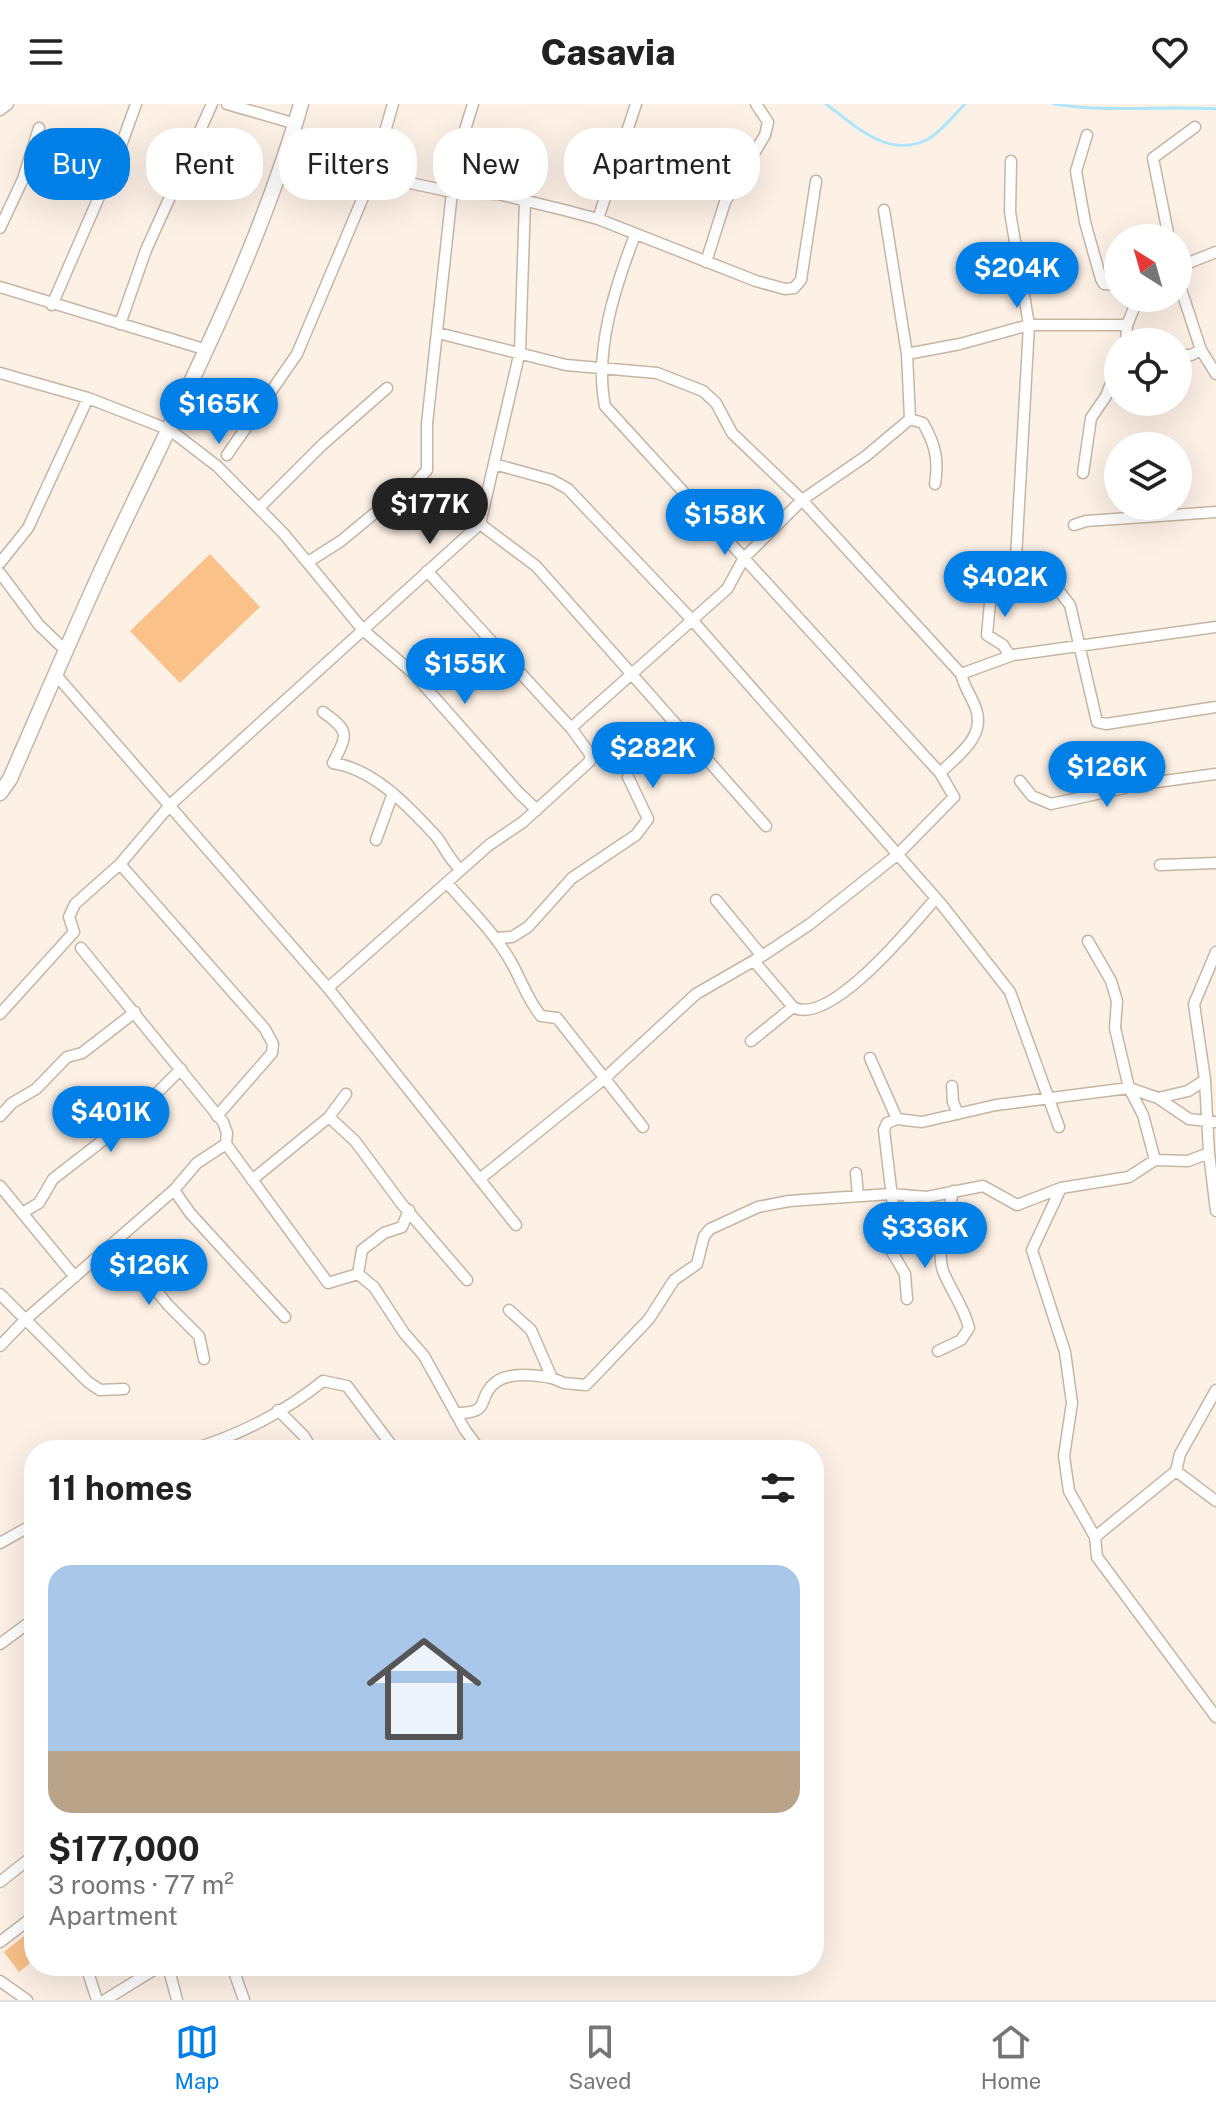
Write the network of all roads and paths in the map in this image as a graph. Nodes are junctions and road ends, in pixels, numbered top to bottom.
1 (8, 104) edge
2 (136, 104) edge
3 (212, 104) edge
4 (227, 104) edge
5 (301, 104) edge
6 (393, 104) edge
7 (473, 104) edge
8 (636, 104) edge
9 (756, 104) edge
10 (0, 110) edge
11 (296, 124) junction
12 (1195, 127) dead end
13 (295, 128) edge
14 (386, 128) edge
15 (466, 128) edge
16 (1087, 135) dead end
17 (1011, 161) dead end
18 (279, 171) edge
19 (24, 176) edge
20 (816, 181) dead end
21 (362, 200) edge
22 (448, 200) edge
23 (521, 200) edge
24 (525, 201) junction
25 (884, 210) dead end
26 (598, 219) junction
27 (1166, 224) edge
28 (0, 228) edge
29 (635, 235) junction
30 (1216, 252) edge
31 (1192, 261) edge
32 (706, 262) junction
33 (1104, 284) edge
34 (0, 287) edge
35 (52, 305) junction
36 (1132, 312) edge
37 (1189, 312) edge
38 (120, 324) junction
39 (1029, 325) junction
40 (1127, 325) junction
41 (1127, 328) edge
42 (438, 333) junction
43 (207, 350) junction
44 (1201, 350) junction
45 (520, 351) junction
46 (907, 354) junction
47 (1192, 354) edge
48 (601, 369) junction
49 (0, 373) edge
50 (1216, 374) edge
51 (387, 388) dead end
52 (88, 398) junction
53 (1104, 399) edge
54 (910, 419) junction
55 (170, 430) junction
56 (227, 455) dead end
57 (494, 464) junction
58 (1083, 473) dead end
59 (935, 484) dead end
60 (802, 500) junction
61 (260, 507) junction
62 (1216, 512) edge
63 (480, 524) junction
64 (1074, 525) dead end
65 (744, 558) junction
66 (308, 562) junction
67 (0, 563) edge
68 (427, 571) junction
69 (0, 573) edge
70 (951, 579) dead end
71 (992, 582) junction
72 (1010, 582) junction
73 (693, 621) junction
74 (1216, 627) edge
75 (363, 630) junction
76 (1079, 647) junction
77 (66, 651) junction
78 (1010, 656) junction
79 (961, 674) junction
80 (56, 675) junction
81 (630, 675) junction
82 (1216, 707) edge
83 (323, 712) dead end
84 (571, 728) junction
85 (940, 773) junction
86 (1216, 774) edge
87 (628, 777) dead end
88 (1020, 781) dead end
89 (0, 793) edge
90 (393, 793) junction
91 (171, 804) junction
92 (537, 810) junction
93 (766, 826) dead end
94 (376, 840) dead end
95 (897, 855) junction
96 (1216, 863) edge
97 (120, 864) junction
98 (1160, 865) dead end
99 (461, 870) junction
100 (447, 883) junction
101 (936, 898) junction
102 (716, 900) dead end
103 (496, 938) junction
104 (1088, 941) dead end
105 (81, 948) dead end
106 (1216, 952) edge
107 (758, 959) junction
108 (328, 988) junction
109 (793, 1007) junction
110 (135, 1012) junction
111 (0, 1014) edge
112 (751, 1041) dead end
113 (870, 1058) dead end
114 (181, 1069) junction
115 (605, 1078) junction
116 (1205, 1080) junction
117 (952, 1086) dead end
118 (1129, 1088) junction
119 (346, 1094) dead end
120 (1046, 1098) junction
121 (1158, 1098) junction
122 (958, 1114) junction
123 (0, 1116) edge
124 (217, 1116) junction
125 (329, 1117) junction
126 (897, 1119) junction
127 (1212, 1122) edge
128 (643, 1127) dead end
129 (1059, 1127) dead end
130 (226, 1144) junction
131 (1209, 1153) junction
132 (1155, 1160) junction
133 (856, 1173) dead end
134 (481, 1178) junction
135 (252, 1180) junction
136 (0, 1186) edge
137 (1061, 1188) junction
138 (174, 1190) junction
139 (953, 1191) junction
140 (890, 1194) junction
141 (906, 1195) junction
142 (858, 1196) junction
143 (409, 1210) junction
144 (1216, 1211) edge
145 (22, 1213) junction
146 (516, 1225) dead end
147 (113, 1243) junction
148 (942, 1247) junction
149 (358, 1274) junction
150 (75, 1277) junction
151 (467, 1280) dead end
152 (0, 1294) edge
153 (907, 1299) dead end
154 (509, 1310) dead end
155 (285, 1317) dead end
156 (25, 1320) junction
157 (0, 1346) edge
158 (938, 1351) dead end
159 (204, 1359) dead end
160 (552, 1378) junction
161 (124, 1389) dead end
162 (1216, 1390) edge
163 (1214, 1402) edge
164 (278, 1410) junction
165 (455, 1413) junction
166 (222, 1440) edge
167 (306, 1440) edge
168 (388, 1440) edge
169 (473, 1440) edge
170 (1176, 1471) junction
171 (1216, 1501) edge
172 (24, 1530) edge
173 (1095, 1537) junction
174 (0, 1543) edge
175 (24, 1626) edge
176 (0, 1644) edge
177 (1216, 1717) edge
178 (24, 1863) edge
179 (0, 1882) edge
180 (24, 1924) edge
181 (0, 1942) edge
182 (89, 1976) edge
183 (144, 1976) edge
184 (171, 1976) edge
185 (236, 1976) edge
186 (0, 1981) edge
187 (27, 2000) edge
188 (97, 2000) edge
189 (105, 2000) edge
190 (177, 2000) edge
191 (244, 2000) edge

1 - 10 street
2 - 35 street
3 - 38 street
4 - 11 street
5 - 11 street
6 - 14 street
7 - 15 street
8 - 26 street
9 - 32 street
11 - 13 street
12 - 27 street
16 - 33 street
17 - 39 street
18 - 43 street
19 - 28 street
20 - 32 street
21 - 56 street
22 - 42 street
23 - 24 street
24 - 26 street
24 - 45 street
25 - 46 street
26 - 29 street
29 - 32 street
29 - 48 street
30 - 31 street
34 - 35 street
35 - 38 street
36 - 40 street
37 - 44 street
38 - 43 street
39 - 40 street
39 - 46 street
39 - 72 street
40 - 41 street
42 - 45 street
42 - 66 street
43 - 55 street
44 - 47 street
44 - 50 street
45 - 48 street
45 - 57 street
46 - 54 street
48 - 60 street
48 - 65 street
49 - 52 street
51 - 61 street
52 - 55 street
52 - 67 street
53 - 58 street
54 - 59 street
54 - 60 street
55 - 61 street
55 - 77 street
57 - 63 street
57 - 73 street
60 - 65 street
60 - 79 street
61 - 66 street
62 - 64 street
63 - 68 street
63 - 81 street
65 - 73 street
65 - 85 street
66 - 75 street
68 - 75 street
68 - 84 street
69 - 77 street
70 - 71 street
71 - 72 street
71 - 78 street
72 - 76 street
73 - 81 street
73 - 95 street
74 - 76 street
75 - 91 street
75 - 92 street
76 - 78 street
76 - 82 street
77 - 80 street
78 - 79 street
79 - 85 street
80 - 89 street
80 - 91 street
81 - 84 street
81 - 93 street
83 - 90 street
84 - 92 street
85 - 95 street
86 - 88 street
87 - 103 street
90 - 94 street
90 - 99 street
91 - 97 street
91 - 108 street
92 - 99 street
95 - 101 street
95 - 107 street
96 - 98 street
97 - 111 street
97 - 124 street
99 - 100 street
100 - 103 street
100 - 108 street
101 - 109 street
101 - 120 street
102 - 107 street
103 - 115 street
104 - 118 street
105 - 110 street
106 - 116 street
107 - 109 street
107 - 115 street
108 - 134 street
109 - 112 street
110 - 114 street
110 - 123 street
113 - 126 street
114 - 124 street
114 - 145 street
115 - 128 street
115 - 134 street
116 - 121 street
116 - 127 street
117 - 122 street
118 - 120 street
118 - 121 street
118 - 132 street
119 - 125 street
120 - 122 street
120 - 129 street
121 - 127 street
122 - 126 street
124 - 130 street
125 - 135 street
125 - 143 street
126 - 140 street
127 - 131 street
130 - 135 street
130 - 138 street
131 - 132 street
131 - 144 street
132 - 137 street
133 - 142 street
134 - 146 street
135 - 149 street
136 - 145 street
137 - 139 street
137 - 173 street
138 - 147 street
138 - 155 street
139 - 141 street
139 - 148 street
140 - 141 street
140 - 142 street
140 - 153 street
141 - 148 street
142 - 160 street
143 - 149 street
143 - 151 street
145 - 150 street
147 - 150 street
147 - 159 street
148 - 158 street
149 - 165 street
150 - 156 street
152 - 156 street
154 - 160 street
156 - 157 street
156 - 161 street
160 - 165 street
162 - 163 street
163 - 170 street
164 - 166 street
164 - 167 street
164 - 168 street
165 - 169 street
170 - 171 street
170 - 173 street
172 - 174 street
173 - 177 street
175 - 176 street
178 - 179 street
180 - 181 street
182 - 188 street
183 - 189 street
184 - 190 street
185 - 191 street
186 - 187 street

